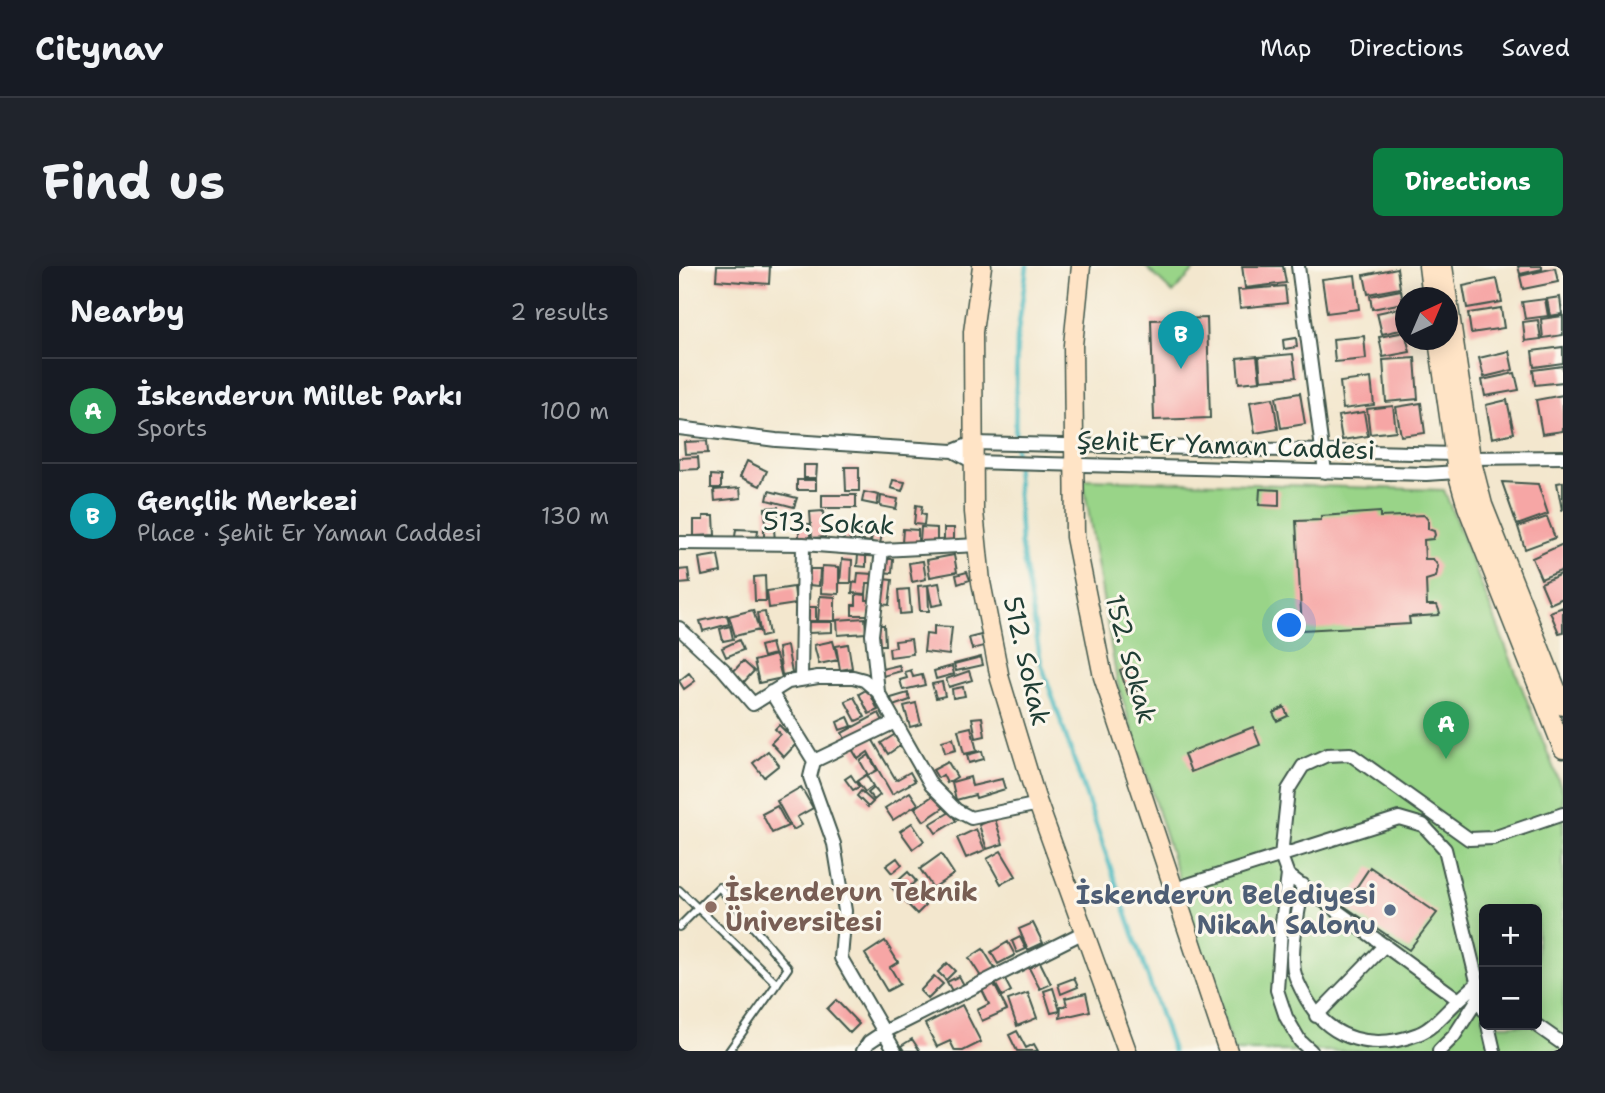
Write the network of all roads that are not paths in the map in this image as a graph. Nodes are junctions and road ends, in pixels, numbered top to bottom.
1 (982, 266) edge
2 (1081, 266) edge
3 (1298, 266) edge
4 (1428, 266) edge
5 (1443, 266) edge
6 (1431, 287) edge
7 (1441, 350) edge
8 (679, 428) edge
9 (980, 443) junction
10 (1067, 444) junction
11 (953, 451) junction
12 (1322, 451) junction
13 (1563, 457) edge
14 (1461, 461) junction
15 (980, 462) junction
16 (1067, 463) junction
17 (1325, 472) junction
18 (679, 543) edge
19 (803, 544) junction
20 (978, 545) junction
21 (882, 550) junction
22 (679, 628) edge
23 (801, 679) junction
24 (771, 692) junction
25 (878, 692) junction
26 (1563, 706) edge
27 (895, 722) junction
28 (1563, 749) edge
29 (814, 761) junction
30 (1039, 804) junction
31 (1563, 814) edge
32 (1281, 856) junction
33 (1288, 875) junction
34 (1303, 885) junction
35 (1175, 889) junction
36 (679, 890) edge
37 (698, 908) junction
38 (679, 927) edge
39 (1084, 932) junction
40 (1385, 946) junction
41 (1479, 980) edge
42 (777, 984) junction
43 (1479, 989) edge
44 (1479, 992) edge
45 (1459, 1000) junction
46 (1316, 1016) junction
47 (1542, 1029) edge
48 (1489, 1030) edge
49 (884, 1032) junction
50 (1563, 1044) edge
51 (729, 1051) edge
52 (863, 1051) edge
53 (895, 1051) edge
54 (1126, 1051) edge
55 (1228, 1051) edge
56 (1311, 1051) edge
57 (1439, 1051) edge
58 (1494, 1051) edge

1 - 9 street, 512. Sokak
2 - 10 street, 152. Sokak
3 - 12 street
4 - 6 street
5 - 14 street
7 - 14 street
8 - 11 street
9 - 10 street, Şehit Er Yaman Caddesi
9 - 11 street
9 - 15 street, 512. Sokak
10 - 12 street, Şehit Er Yaman Caddesi
10 - 16 street, 152. Sokak
11 - 15 street
12 - 14 street, Şehit Er Yaman Caddesi
12 - 17 street
13 - 14 street, Şehit Er Yaman Caddesi
14 - 17 street, Şehit Er Yaman Caddesi
14 - 26 street
14 - 28 street
15 - 16 street, Şehit Er Yaman Caddesi
15 - 20 street, 512. Sokak
16 - 17 street, Şehit Er Yaman Caddesi
16 - 35 street, 152. Sokak
18 - 19 street, 513. Sokak
19 - 21 street, 513. Sokak
19 - 23 street
20 - 21 street, 513. Sokak
20 - 30 street, 512. Sokak
21 - 25 street
22 - 24 street
23 - 24 street
23 - 25 street
24 - 29 street
25 - 27 street
27 - 29 street
27 - 30 street
29 - 49 street
30 - 39 street, 512. Sokak
31 - 32 street
32 - 33 street
32 - 35 street
32 - 41 street
33 - 34 street
33 - 56 street
34 - 40 street
34 - 46 street
35 - 55 street, 152. Sokak
36 - 37 lane
37 - 38 lane
37 - 42 lane
37 - 42 lane
39 - 49 street
39 - 54 street, 512. Sokak
40 - 45 street
40 - 46 street
42 - 51 lane
43 - 45 street
44 - 57 street
45 - 46 street
47 - 50 street
48 - 58 street
49 - 52 street
49 - 53 street

